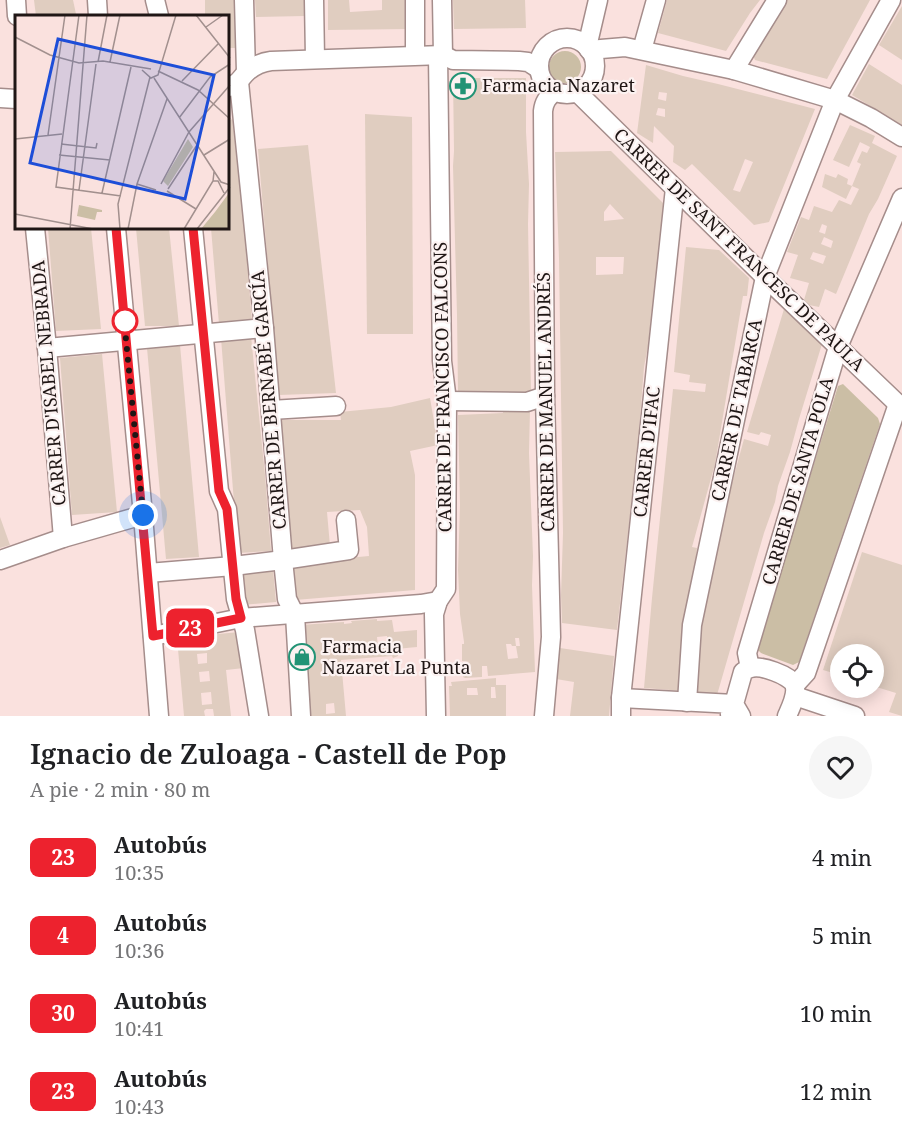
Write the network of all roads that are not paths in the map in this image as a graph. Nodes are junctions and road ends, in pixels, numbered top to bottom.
1 (16, 0) edge
2 (96, 0) edge
3 (155, 0) edge
4 (244, 0) edge
5 (314, 0) edge
6 (415, 0) edge
7 (442, 0) edge
8 (598, 0) edge
9 (656, 0) edge
10 (777, 0) edge
11 (891, 0) edge
12 (17, 15) edge
13 (98, 15) edge
14 (159, 15) edge
15 (547, 46) junction
16 (588, 48) junction
17 (642, 50) junction
18 (415, 55) junction
19 (440, 55) junction
20 (315, 58) junction
21 (538, 69) junction
22 (734, 70) junction
23 (238, 80) edge
24 (555, 91) junction
25 (577, 92) junction
26 (0, 98) edge
27 (15, 99) edge
28 (835, 100) junction
29 (902, 137) edge
30 (675, 188) junction
31 (902, 198) edge
32 (35, 230) edge
33 (116, 230) edge
34 (193, 230) edge
35 (765, 277) junction
36 (264, 328) junction
37 (204, 334) junction
38 (127, 341) junction
39 (838, 346) junction
40 (47, 348) junction
41 (545, 396) junction
42 (447, 401) junction
43 (336, 406) dead end
44 (900, 406) edge
45 (271, 410) junction
46 (143, 515) junction
47 (346, 520) dead end
48 (63, 538) junction
49 (0, 560) edge
50 (283, 560) junction
51 (232, 566) junction
52 (148, 573) junction
53 (438, 601) junction
54 (295, 615) junction
55 (241, 618) junction
56 (153, 636) junction
57 (750, 668) junction
58 (795, 690) junction
59 (687, 702) junction
60 (621, 707) edge
61 (735, 712) edge
62 (159, 716) edge
63 (259, 716) edge
64 (301, 716) edge
65 (436, 716) edge
66 (544, 716) edge
67 (788, 716) edge
68 (855, 716) edge

1 - 12 street
2 - 13 street
3 - 14 street
4 - 23 street, CARRER DE BERNABÉ GARCÍA
5 - 20 street
6 - 18 street
7 - 19 street, CARRER DE FRANCISCO FALCONS
8 - 16 street
9 - 17 street
10 - 22 street
11 - 28 street, CARRER DE TABARCA
15 - 16 street
15 - 19 street
15 - 21 street
16 - 17 street
16 - 25 street
17 - 22 street
18 - 19 street
18 - 20 street
19 - 21 street
19 - 42 street, CARRER DE FRANCISCO FALCONS
20 - 23 street
21 - 24 street
22 - 28 street
23 - 36 street, CARRER DE BERNABÉ GARCÍA
24 - 25 street
24 - 41 street, CARRER DE MANUEL ANDRÉS
25 - 30 street, CARRER DE SANT FRANCESC DE PAULA
26 - 27 street
28 - 29 street
28 - 35 street, CARRER DE TABARCA
30 - 35 street, CARRER DE SANT FRANCESC DE PAULA
30 - 60 street, CARRER D'IFAC
31 - 39 street, CARRER DE SANTA POLA
32 - 40 street, CARRER D'ISABEL NEBRADA
33 - 38 street
34 - 37 street
35 - 39 street, CARRER DE SANT FRANCESC DE PAULA
35 - 59 street, CARRER DE TABARCA
36 - 37 street
36 - 45 street, CARRER DE BERNABÉ GARCÍA
37 - 38 street
37 - 51 street
38 - 40 street
38 - 46 street
39 - 44 street, CARRER DE SANT FRANCESC DE PAULA
39 - 57 street, CARRER DE SANTA POLA
40 - 48 street, CARRER D'ISABEL NEBRADA
41 - 42 street
41 - 66 street, CARRER DE MANUEL ANDRÉS
42 - 53 street, CARRER DE FRANCISCO FALCONS
43 - 45 street
44 - 58 street
45 - 50 street, CARRER DE BERNABÉ GARCÍA
46 - 48 street
46 - 52 street
47 - 50 street
48 - 49 street
50 - 51 street
50 - 54 street, CARRER DE BERNABÉ GARCÍA
51 - 52 street
51 - 55 street
52 - 56 street
53 - 54 street
53 - 65 street, CARRER DE FRANCISCO FALCONS
54 - 55 street
54 - 64 street, CARRER DE BERNABÉ GARCÍA
55 - 56 street
55 - 63 street
56 - 62 street
57 - 58 street
57 - 61 street
58 - 67 street
58 - 68 street
59 - 60 street
59 - 61 street

